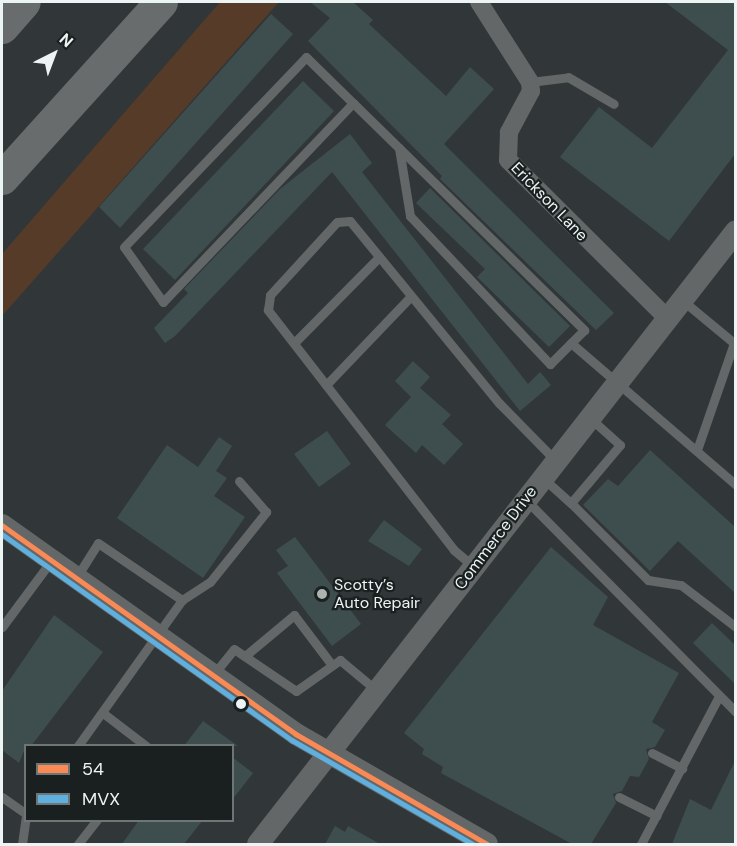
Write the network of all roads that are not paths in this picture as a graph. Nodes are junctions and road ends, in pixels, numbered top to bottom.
1 (24, 2) edge
2 (161, 2) edge
3 (479, 2) edge
4 (2, 27) edge
5 (530, 82) junction
6 (353, 103) junction
7 (614, 104) dead end
8 (399, 148) junction
9 (2, 178) edge
10 (735, 231) edge
11 (379, 257) junction
12 (410, 297) junction
13 (681, 300) junction
14 (667, 318) junction
15 (294, 343) junction
16 (571, 343) junction
17 (617, 382) junction
18 (326, 385) junction
19 (589, 417) junction
20 (697, 450) junction
21 (548, 469) junction
22 (239, 481) dead end
23 (735, 485) edge
24 (526, 500) junction
25 (571, 503) junction
26 (2, 525) edge
27 (51, 561) junction
28 (474, 567) junction
29 (75, 578) junction
30 (182, 600) junction
31 (2, 627) edge
32 (735, 627) edge
33 (159, 637) junction
34 (244, 656) junction
35 (333, 665) junction
36 (213, 675) junction
37 (378, 692) junction
38 (720, 696) junction
39 (735, 712) edge
40 (103, 713) junction
41 (80, 744) edge
42 (143, 744) edge
43 (652, 753) dead end
44 (329, 754) junction
45 (682, 768) junction
46 (2, 797) edge
47 (619, 797) dead end
48 (24, 814) edge
49 (657, 816) junction
50 (25, 822) edge
51 (95, 822) edge
52 (22, 844) edge
53 (78, 844) edge
54 (258, 844) edge
55 (487, 844) edge
56 (641, 844) edge

1 - 4 highway
2 - 9 highway
3 - 5 street
5 - 7 lane
5 - 14 street, Erickson Lane
6 - 6 lane
6 - 8 lane
8 - 16 lane
8 - 16 lane
10 - 13 street, Commerce Drive
11 - 12 lane
11 - 15 lane
11 - 15 lane
12 - 18 lane
12 - 21 lane
13 - 14 street, Commerce Drive
13 - 20 lane
14 - 17 street, Commerce Drive
15 - 18 lane
16 - 17 lane
17 - 19 street, Commerce Drive
17 - 20 lane
18 - 28 lane
19 - 21 street, Commerce Drive
19 - 25 lane
20 - 23 lane
21 - 24 street, Commerce Drive
21 - 25 lane
22 - 30 lane
24 - 28 street, Commerce Drive
24 - 38 lane
25 - 32 lane
26 - 27 street
27 - 29 street
27 - 31 lane
28 - 37 street, Commerce Drive
29 - 30 lane
29 - 33 street
30 - 33 lane
33 - 36 street
33 - 40 lane
34 - 35 lane
34 - 35 lane
34 - 36 lane
35 - 37 lane
36 - 44 street
37 - 44 street, Commerce Drive
38 - 39 lane
38 - 45 lane
40 - 41 lane
40 - 42 lane
43 - 45 lane
44 - 54 street, Commerce Drive
44 - 55 street
45 - 49 lane
46 - 48 lane
47 - 49 lane
49 - 56 lane
50 - 52 lane
51 - 53 lane

